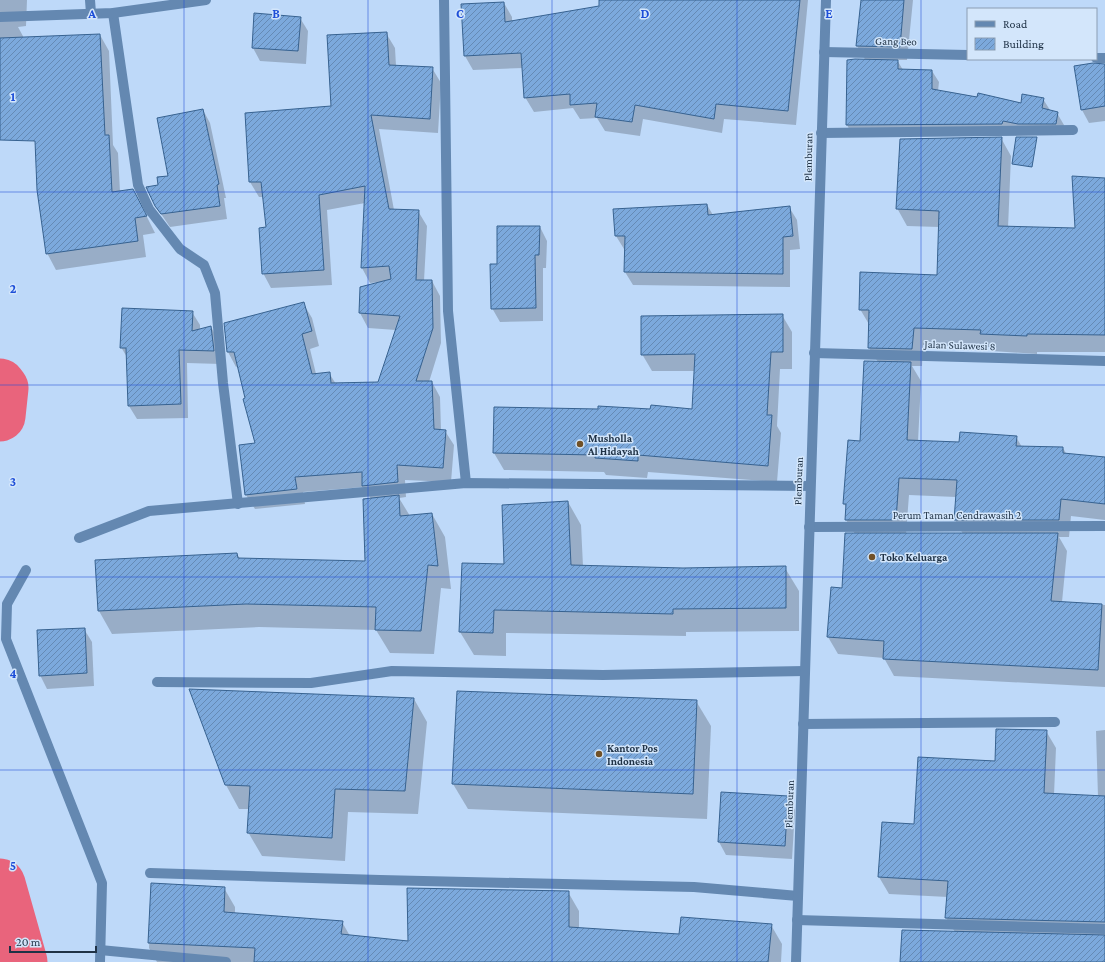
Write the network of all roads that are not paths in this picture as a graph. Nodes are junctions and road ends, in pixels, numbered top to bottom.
1 (90, 0) edge
2 (206, 0) edge
3 (444, 0) edge
4 (826, 0) edge
5 (113, 13) junction
6 (91, 14) junction
7 (0, 17) edge
8 (824, 52) junction
9 (967, 55) edge
10 (1073, 130) dead end
11 (821, 133) junction
12 (814, 353) junction
13 (1105, 361) edge
14 (466, 483) junction
15 (810, 486) junction
16 (238, 504) junction
17 (1105, 526) edge
18 (809, 527) junction
19 (79, 538) dead end
20 (26, 570) dead end
21 (805, 671) junction
22 (157, 682) dead end
23 (1054, 722) dead end
24 (803, 724) junction
25 (150, 873) dead end
26 (798, 896) junction
27 (797, 920) junction
28 (1105, 929) edge
29 (100, 950) junction
30 (100, 962) edge
31 (226, 962) edge
32 (796, 962) edge

1 - 6 street
2 - 5 street
3 - 14 street
4 - 8 street, Plemburan
5 - 6 street
5 - 16 street
6 - 7 street
8 - 9 street, Gang Beo
8 - 11 street, Plemburan
10 - 11 street
11 - 12 street, Plemburan
12 - 13 street, Jalan Sulawesi 8
12 - 15 street, Plemburan
14 - 15 street
14 - 16 street
15 - 18 street, Plemburan
16 - 19 street
17 - 18 street, Perum Taman Cendrawasih 2
18 - 21 street, Plemburan
20 - 29 street
21 - 22 street
21 - 24 street, Plemburan
23 - 24 street
24 - 26 street, Plemburan
25 - 26 street
26 - 27 street, Plemburan
27 - 28 street
27 - 32 street, Plemburan
29 - 30 street
29 - 31 street

